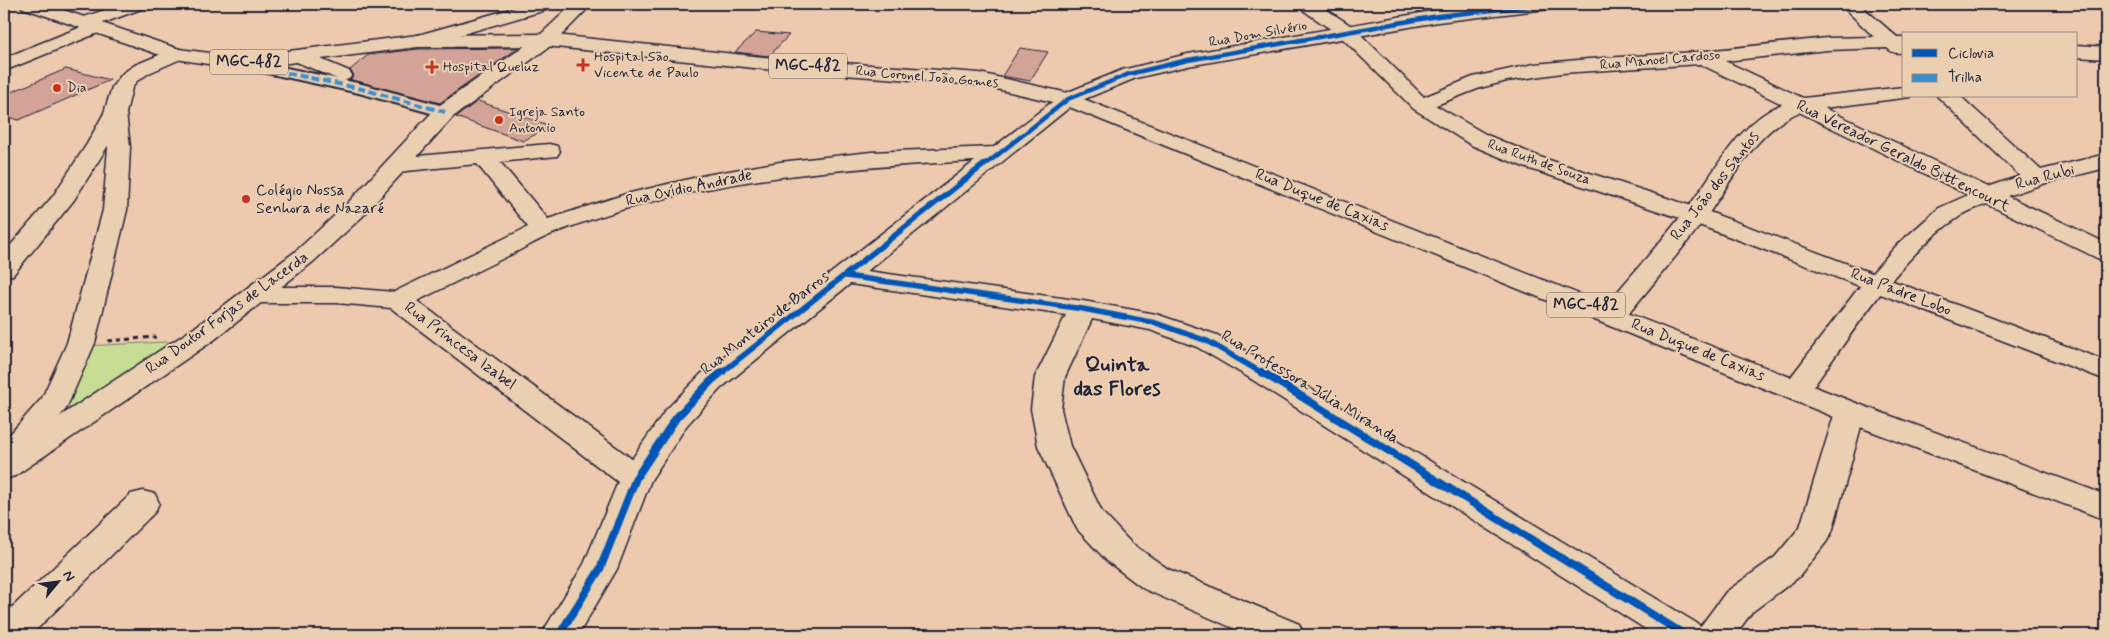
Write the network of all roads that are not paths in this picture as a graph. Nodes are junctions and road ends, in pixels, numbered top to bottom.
1 (28, 4) edge
2 (138, 4) edge
3 (547, 4) edge
4 (583, 4) edge
5 (1306, 4) edge
6 (1547, 4) edge
7 (1849, 4) edge
8 (91, 25) junction
9 (1346, 31) junction
10 (546, 40) junction
11 (418, 42) junction
12 (1900, 46) edge
13 (2081, 52) edge
14 (2106, 53) edge
15 (176, 54) junction
16 (299, 56) junction
17 (1701, 57) junction
18 (240, 63) junction
19 (4, 65) edge
20 (2106, 66) edge
21 (342, 74) dead end
22 (1902, 93) edge
23 (1949, 98) edge
24 (1068, 99) junction
25 (1420, 105) junction
26 (1798, 105) junction
27 (445, 112) junction
28 (114, 114) junction
29 (548, 151) dead end
30 (1000, 153) junction
31 (483, 157) junction
32 (2106, 161) edge
33 (396, 165) junction
34 (2036, 178) junction
35 (1985, 196) junction
36 (1695, 215) junction
37 (543, 229) junction
38 (2106, 253) edge
39 (4, 270) edge
40 (846, 276) junction
41 (1877, 283) junction
42 (256, 295) junction
43 (398, 300) junction
44 (1083, 309) junction
45 (1612, 316) junction
46 (2106, 371) edge
47 (1796, 390) junction
48 (104, 401) junction
49 (55, 402) junction
50 (1850, 412) junction
51 (4, 462) edge
52 (4, 468) edge
53 (636, 478) junction
54 (144, 503) dead end
55 (2106, 508) edge
56 (7, 635) edge
57 (560, 635) edge
58 (1286, 635) edge
59 (1685, 635) edge
60 (1714, 635) edge

1 - 8 main road, MGC-482
2 - 8 main road
3 - 11 main road
4 - 10 main road, Rua Doutor Forjas de Lacerda
5 - 9 main road, Rua Ruth de Souza
6 - 9 main road, Rua Dom Silvério
7 - 12 main road
8 - 15 main road, MGC-482
8 - 19 main road
9 - 24 main road, Rua Dom Silvério
9 - 25 main road, Rua Ruth de Souza
10 - 11 main road, MGC-482
10 - 24 main road, Rua Coronel João Gomes / MGC-482
10 - 27 main road, Rua Doutor Forjas de Lacerda
11 - 16 main road, MGC-482
12 - 17 main road, Rua Manoel Cardoso
13 - 14 main road
13 - 20 main road
15 - 18 main road, MGC-482
15 - 28 main road
16 - 18 main road, MGC-482
16 - 21 main road
17 - 25 main road, Rua Manoel Cardoso
17 - 26 main road, Rua Vereador Geraldo Bittencourt
18 - 27 street
22 - 26 main road, Rua João dos Santos
23 - 34 main road
24 - 30 main road, Rua Monteiro de Barros
24 - 45 main road, Rua Duque de Caxias / MGC-482
25 - 36 main road, Rua Ruth de Souza
26 - 35 main road, Rua Vereador Geraldo Bittencourt
26 - 36 main road, Rua João dos Santos
27 - 33 main road, Rua Doutor Forjas de Lacerda
28 - 39 main road
28 - 49 main road
29 - 31 main road
30 - 37 main road, Rua Ovídio Andrade
30 - 40 main road, Rua Monteiro de Barros
31 - 33 main road
31 - 37 main road
32 - 34 main road, Rua Rubi
33 - 42 main road, Rua Doutor Forjas de Lacerda
34 - 35 main road, Rua Rubi
35 - 38 main road, Rua Vereador Geraldo Bittencourt
35 - 41 main road, Rua Rubi
36 - 41 main road, Rua Padre Lobo
36 - 45 main road, Rua João dos Santos
37 - 43 main road, Rua Ovídio Andrade
40 - 44 main road, Rua Professora Júlia Miranda
40 - 53 main road, Rua Monteiro de Barros
41 - 46 main road, Rua Padre Lobo
41 - 47 main road, Rua Rubi
42 - 43 main road, Rua Princesa Izabel
42 - 48 main road, Rua Doutor Forjas de Lacerda
43 - 53 main road, Rua Princesa Izabel
44 - 58 main road
44 - 59 main road, Rua Professora Júlia Miranda
45 - 47 main road, Rua Duque de Caxias / MGC-482
47 - 50 main road, Rua Duque de Caxias / MGC-482
48 - 49 main road
48 - 52 main road, Rua Doutor Forjas de Lacerda
49 - 51 main road
50 - 55 main road, Rua Duque de Caxias / MGC-482
50 - 60 main road
53 - 57 main road, Rua Monteiro de Barros
54 - 56 main road

